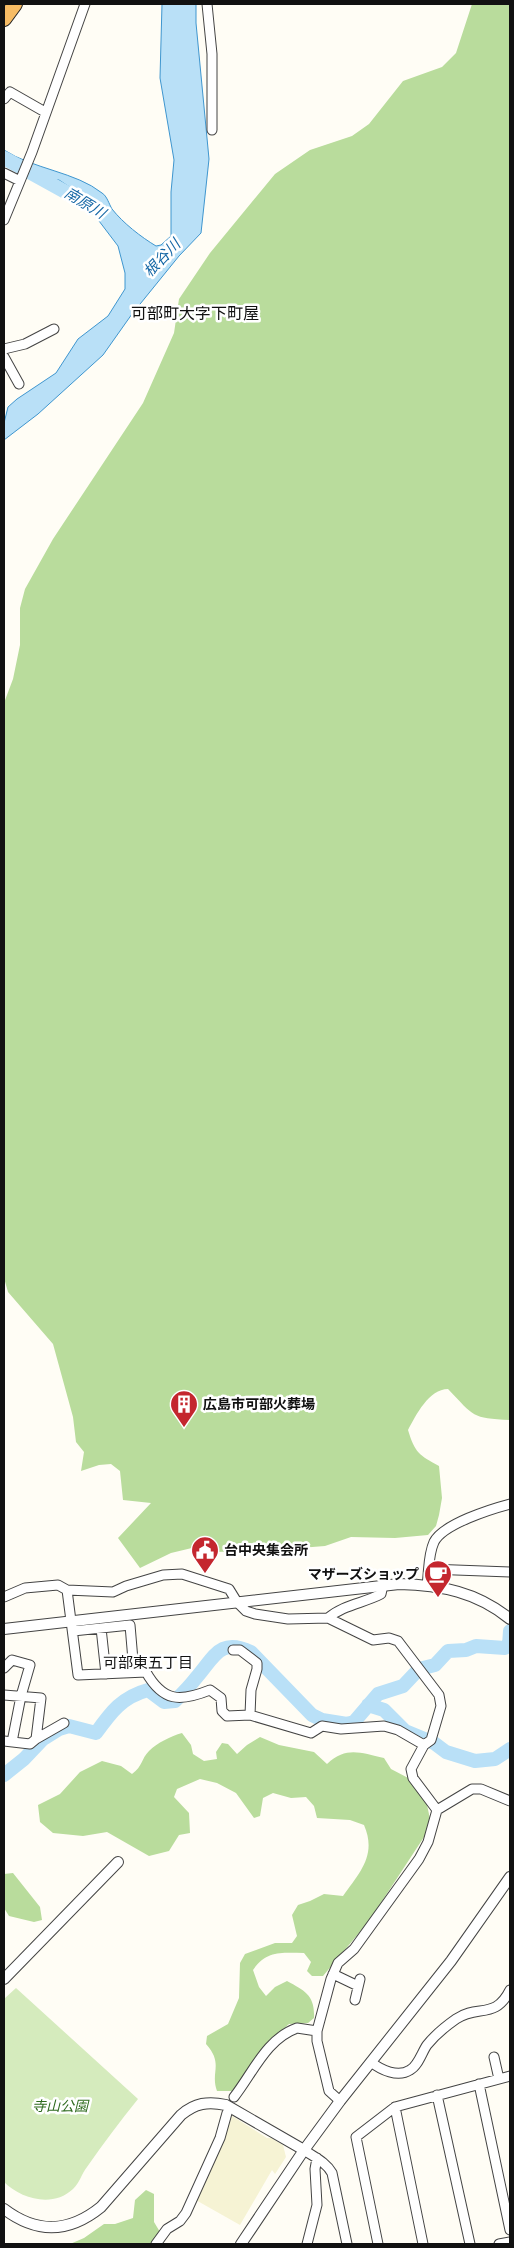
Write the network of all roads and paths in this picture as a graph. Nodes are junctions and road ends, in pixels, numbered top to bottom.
1 (15, 4) edge
2 (84, 4) edge
3 (207, 4) edge
4 (4, 19) edge
5 (4, 99) edge
6 (45, 112) junction
7 (212, 130) dead end
8 (4, 173) edge
9 (20, 180) junction
10 (4, 220) edge
11 (54, 330) dead end
12 (4, 348) edge
13 (4, 357) edge
14 (20, 384) dead end
15 (510, 1504) edge
16 (429, 1569) junction
17 (510, 1572) edge
18 (427, 1584) junction
19 (383, 1585) junction
20 (67, 1590) junction
21 (4, 1597) edge
22 (237, 1602) junction
23 (328, 1618) junction
24 (510, 1619) edge
25 (72, 1627) junction
26 (101, 1628) junction
27 (4, 1629) edge
28 (234, 1650) dead end
29 (4, 1668) edge
30 (134, 1672) junction
31 (106, 1674) junction
32 (4, 1695) edge
33 (21, 1696) junction
34 (250, 1714) junction
35 (64, 1723) dead end
36 (36, 1739) junction
37 (8, 1742) edge
38 (428, 1743) junction
39 (510, 1801) edge
40 (437, 1810) junction
41 (118, 1862) dead end
42 (510, 1877) edge
43 (333, 1974) junction
44 (4, 1980) edge
45 (510, 1990) edge
46 (355, 2000) dead end
47 (317, 2031) junction
48 (494, 2057) dead end
49 (371, 2062) junction
50 (510, 2076) edge
51 (499, 2079) junction
52 (479, 2084) junction
53 (437, 2095) junction
54 (234, 2098) dead end
55 (340, 2101) junction
56 (394, 2107) junction
57 (227, 2113) dead end
58 (304, 2150) junction
59 (317, 2158) junction
60 (4, 2209) edge
61 (510, 2230) edge
62 (510, 2242) edge
63 (156, 2244) edge
64 (241, 2244) edge
65 (307, 2244) edge
66 (347, 2244) edge
67 (378, 2244) edge
68 (423, 2244) edge
69 (470, 2244) edge
70 (499, 2244) edge

1 - 4 highway
2 - 6 street
3 - 7 street
5 - 6 street
6 - 9 street
8 - 9 street
9 - 10 street
11 - 12 street
13 - 14 street
15 - 16 street
16 - 17 street
16 - 18 street
18 - 19 street
18 - 24 street
19 - 22 street
19 - 23 street
20 - 21 street
20 - 22 street
20 - 25 street
22 - 23 street
22 - 25 street
23 - 38 street
25 - 26 street
25 - 27 street
25 - 31 street
26 - 30 street
26 - 31 street
28 - 34 street
29 - 33 street
30 - 31 street
30 - 34 street
32 - 33 street
33 - 36 street
33 - 37 street
34 - 38 street
35 - 36 street
36 - 37 street
38 - 40 street
39 - 40 street
40 - 43 street
41 - 44 street
42 - 49 street
43 - 46 street
43 - 47 street
45 - 49 street
47 - 54 street
47 - 55 street
48 - 51 street
49 - 55 street
50 - 51 street
51 - 52 street
52 - 53 street
52 - 61 street
53 - 56 street
53 - 69 street
55 - 58 street
56 - 67 street
56 - 68 street
57 - 63 street
58 - 59 street
58 - 60 street
58 - 64 street
59 - 65 street
59 - 66 street
62 - 70 street

